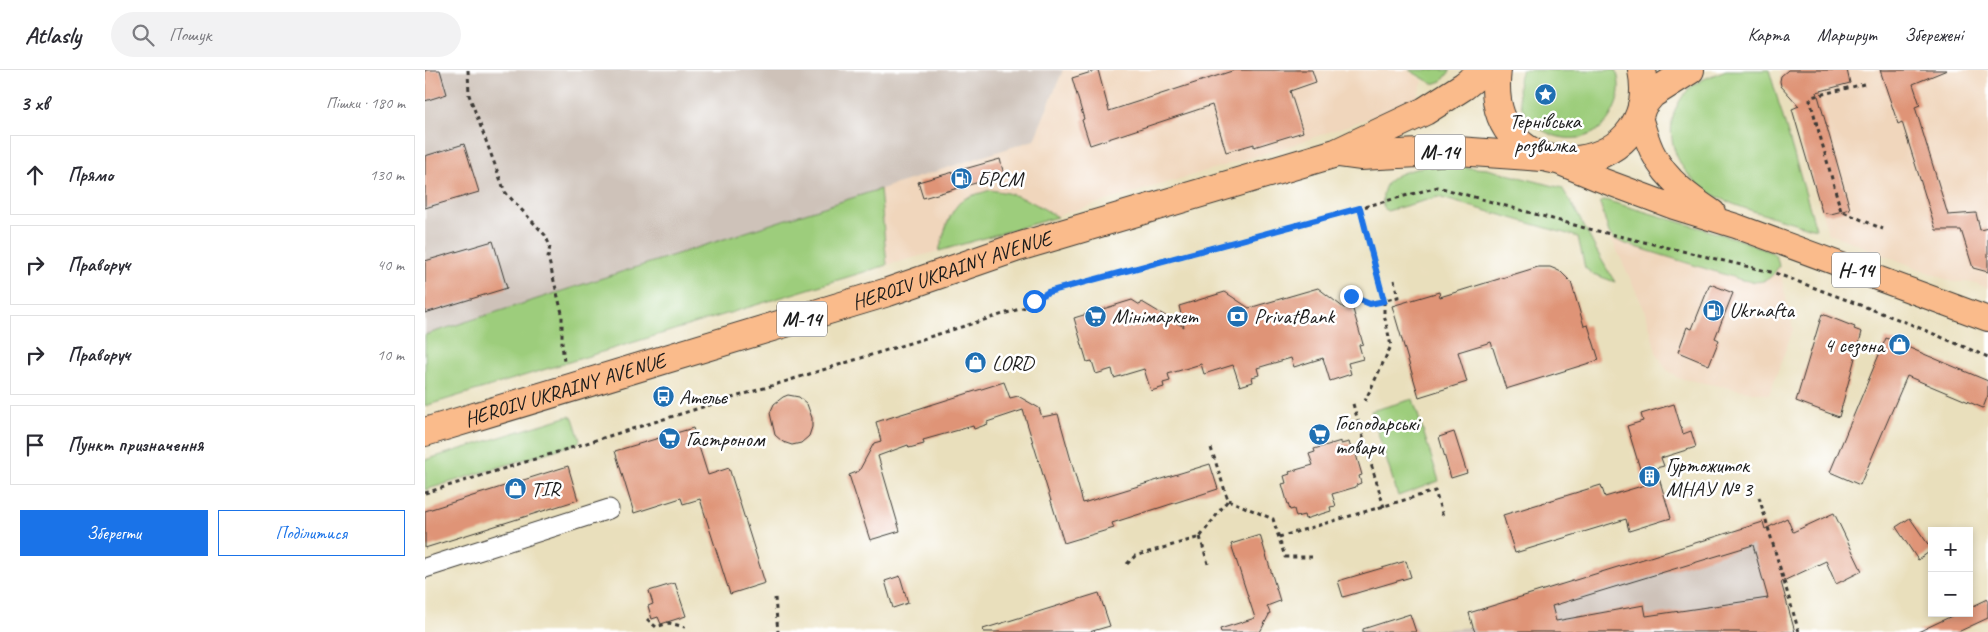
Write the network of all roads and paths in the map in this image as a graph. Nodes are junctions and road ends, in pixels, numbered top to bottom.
1 (467, 70) edge
2 (1484, 70) edge
3 (1497, 70) edge
4 (1642, 70) edge
5 (1690, 70) edge
6 (1864, 84) dead end
7 (1640, 110) junction
8 (1336, 153) junction
9 (1548, 158) junction
10 (1360, 208) junction
11 (1736, 226) junction
12 (1883, 229) dead end
13 (1394, 280) dead end
14 (1351, 296) dead end
15 (1384, 301) junction
16 (1988, 319) edge
17 (1988, 357) edge
18 (564, 362) dead end
19 (1365, 401) dead end
20 (1353, 404) dead end
21 (425, 432) edge
22 (1210, 445) dead end
23 (425, 493) edge
24 (1759, 497) dead end
25 (1228, 500) junction
26 (1384, 507) junction
27 (609, 509) dead end
28 (1443, 517) dead end
29 (1200, 537) junction
30 (1279, 537) junction
31 (1312, 557) dead end
32 (1127, 564) dead end
33 (1209, 567) dead end
34 (425, 568) edge
35 (775, 598) dead end
36 (647, 619) dead end
37 (685, 628) dead end
38 (778, 632) edge
39 (1799, 632) edge

1 - 18 path
2 - 8 highway, HEROIV UKRAINY AVENUE / М-14
3 - 9 highway
4 - 7 highway
5 - 7 highway, М-14
6 - 12 path
7 - 9 highway, М-14
7 - 11 main road
8 - 9 highway, HEROIV UKRAINY AVENUE / М-14
8 - 21 highway, HEROIV UKRAINY AVENUE / М-14
9 - 11 main road
10 - 15 path
10 - 17 path
10 - 23 path
11 - 16 main road, Н-14
13 - 15 path
14 - 15 path
15 - 19 path
20 - 26 path
22 - 25 path
24 - 39 path
25 - 29 path
25 - 30 path
26 - 28 path
26 - 30 path
27 - 34 lane
29 - 32 path
29 - 33 path
30 - 31 path
35 - 38 path
36 - 37 path

